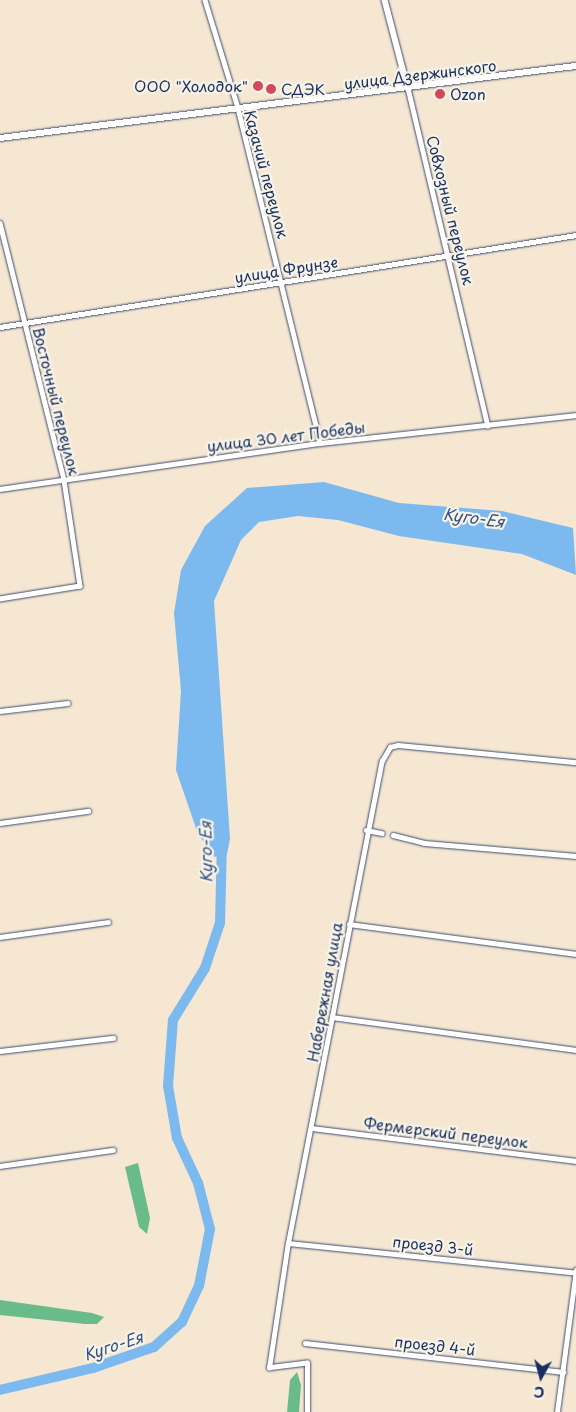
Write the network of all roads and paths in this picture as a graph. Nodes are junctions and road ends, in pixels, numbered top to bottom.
1 (205, 0) edge
2 (385, 0) edge
3 (576, 66) edge
4 (408, 88) junction
5 (238, 108) junction
6 (0, 138) edge
7 (0, 223) edge
8 (576, 234) edge
9 (450, 254) junction
10 (282, 283) junction
11 (25, 323) junction
12 (0, 327) edge
13 (576, 415) edge
14 (488, 426) junction
15 (320, 443) junction
16 (64, 480) junction
17 (0, 489) edge
18 (0, 599) edge
19 (68, 703) dead end
20 (0, 711) edge
21 (576, 762) edge
22 (88, 811) dead end
23 (0, 824) edge
24 (366, 830) junction
25 (382, 833) dead end
26 (393, 836) dead end
27 (576, 856) edge
28 (108, 922) dead end
29 (349, 924) junction
30 (0, 937) edge
31 (576, 954) edge
32 (332, 1017) junction
33 (113, 1038) dead end
34 (576, 1050) edge
35 (0, 1051) edge
36 (312, 1128) junction
37 (113, 1150) dead end
38 (576, 1161) edge
39 (0, 1166) edge
40 (288, 1243) junction
41 (576, 1272) edge
42 (305, 1344) dead end
43 (563, 1372) junction
44 (307, 1412) edge
45 (557, 1412) edge

1 - 5 street, Казачий переулок
2 - 4 street, Совхозный переулок
3 - 4 street, улица Дзержинского
4 - 5 street, улица Дзержинского
4 - 9 street, Совхозный переулок
5 - 6 street, улица Дзержинского
5 - 10 street, Казачий переулок
7 - 11 street, Восточный переулок
8 - 9 street, улица Фрунзе
9 - 10 street, улица Фрунзе
9 - 14 street, Совхозный переулок
10 - 11 street, улица Фрунзе
10 - 15 street, Казачий переулок
11 - 12 street, улица Фрунзе
11 - 16 street, Восточный переулок
13 - 14 street, улица 30 лет Победы
14 - 15 street, улица 30 лет Победы
15 - 16 street, улица 30 лет Победы
16 - 17 street, улица 30 лет Победы
16 - 18 street, Восточный переулок
19 - 20 street
21 - 24 street, Набережная улица
22 - 23 street
24 - 25 street
24 - 29 street, Набережная улица
26 - 27 street
28 - 30 street
29 - 31 street
29 - 32 street, Набережная улица
32 - 34 street
32 - 36 street, Набережная улица
33 - 35 street
36 - 38 street, Фермерский переулок
36 - 40 street, Набережная улица
37 - 39 street
40 - 41 street, проезд 3-й
40 - 44 street, Набережная улица
41 - 43 street
42 - 43 street, проезд 4-й
43 - 45 street

